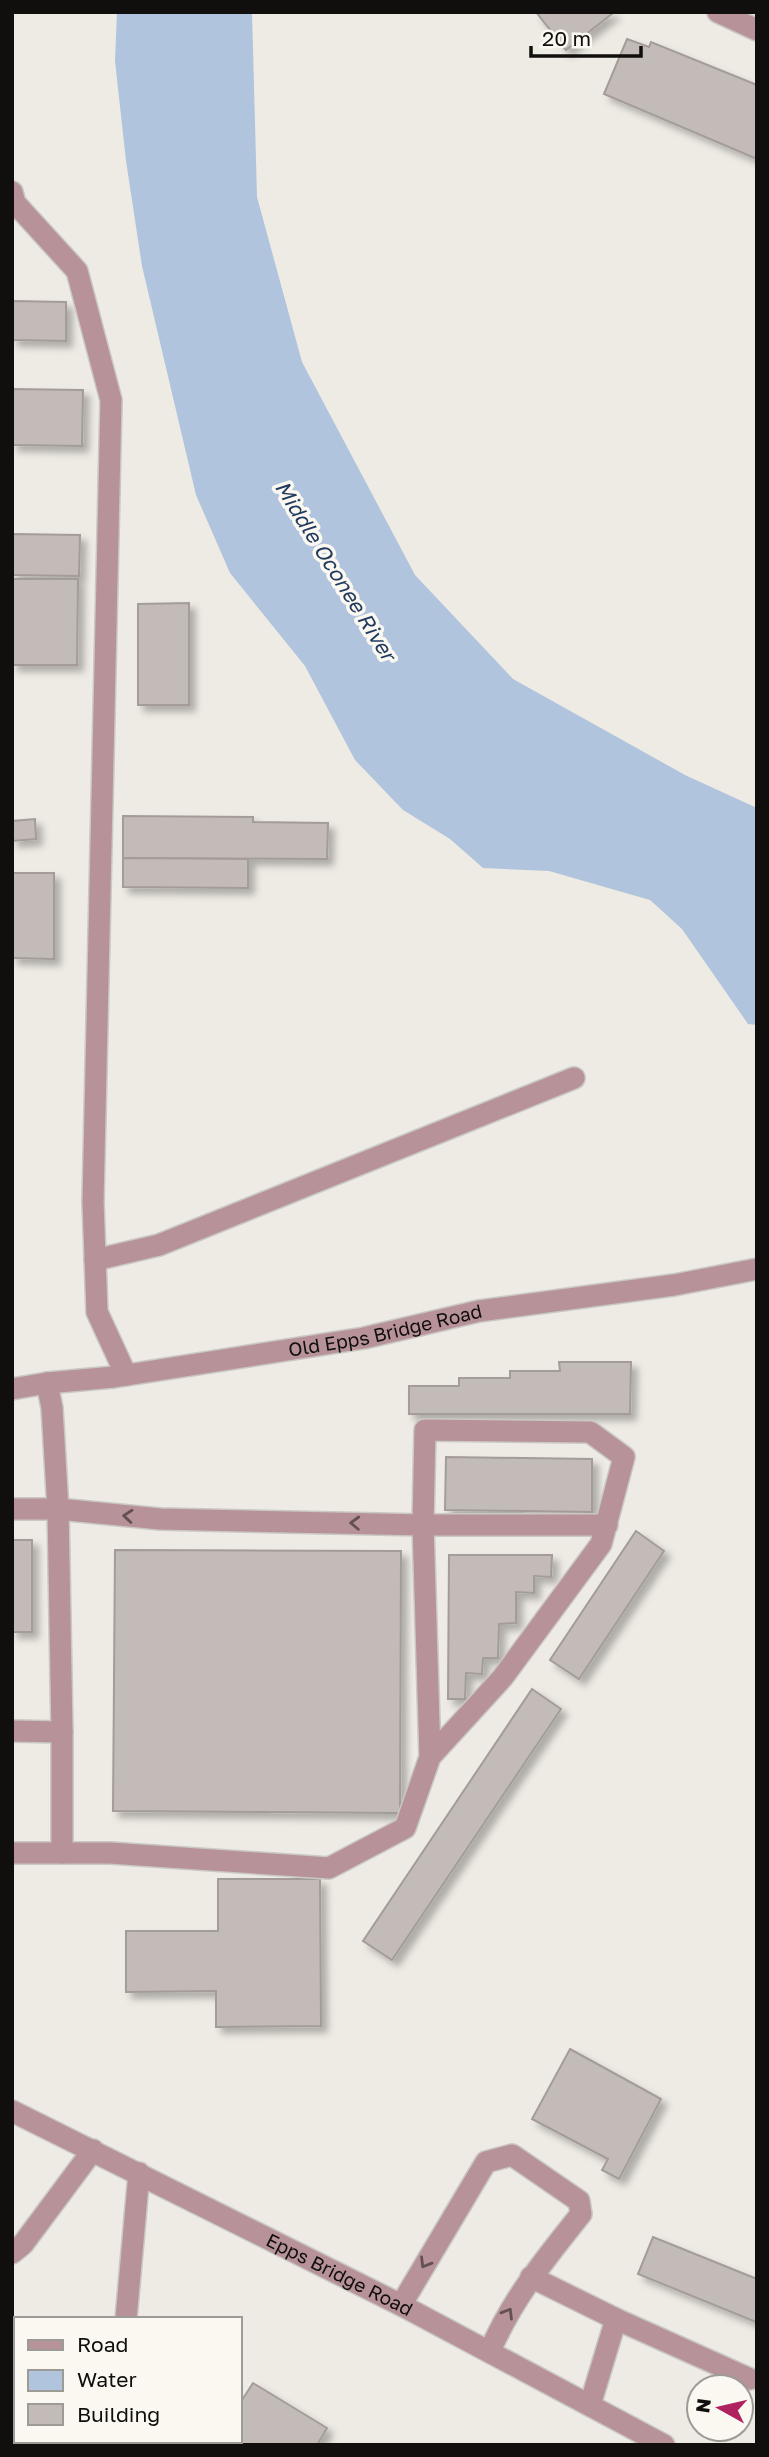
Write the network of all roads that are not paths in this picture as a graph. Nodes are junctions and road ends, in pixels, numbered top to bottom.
1 (729, 13) edge
2 (757, 30) edge
3 (13, 199) edge
4 (574, 1078) dead end
5 (95, 1259) junction
6 (757, 1269) edge
7 (126, 1375) junction
8 (47, 1383) junction
9 (12, 1389) edge
10 (12, 1509) edge
11 (58, 1509) junction
12 (423, 1525) junction
13 (607, 1525) junction
14 (12, 1731) edge
15 (62, 1732) junction
16 (430, 1757) junction
17 (12, 1853) edge
18 (62, 1853) junction
19 (12, 2111) edge
20 (93, 2150) junction
21 (139, 2173) junction
22 (12, 2253) edge
23 (531, 2277) junction
24 (401, 2305) junction
25 (126, 2317) edge
26 (616, 2319) junction
27 (490, 2351) junction
28 (737, 2373) edge
29 (590, 2405) junction
30 (664, 2445) edge

1 - 2 street
3 - 5 street
4 - 5 street
5 - 7 street
6 - 7 street, Old Epps Bridge Road
7 - 8 street, Old Epps Bridge Road
8 - 9 street, Old Epps Bridge Road
8 - 11 street
10 - 11 street
12 -> 11 street
11 - 15 street
12 - 13 street
12 - 13 street
12 - 16 street
13 - 16 street
14 - 15 street
15 - 18 street
16 - 18 street
17 - 18 street
19 - 20 street, Epps Bridge Road
20 - 21 street, Epps Bridge Road
20 - 22 street
21 - 24 street, Epps Bridge Road
21 - 25 street
23 -> 24 street
23 - 26 street
27 -> 23 street
24 - 27 street, Epps Bridge Road
26 - 28 street
26 - 29 street
27 - 29 street, Epps Bridge Road
29 - 30 street, Epps Bridge Road

